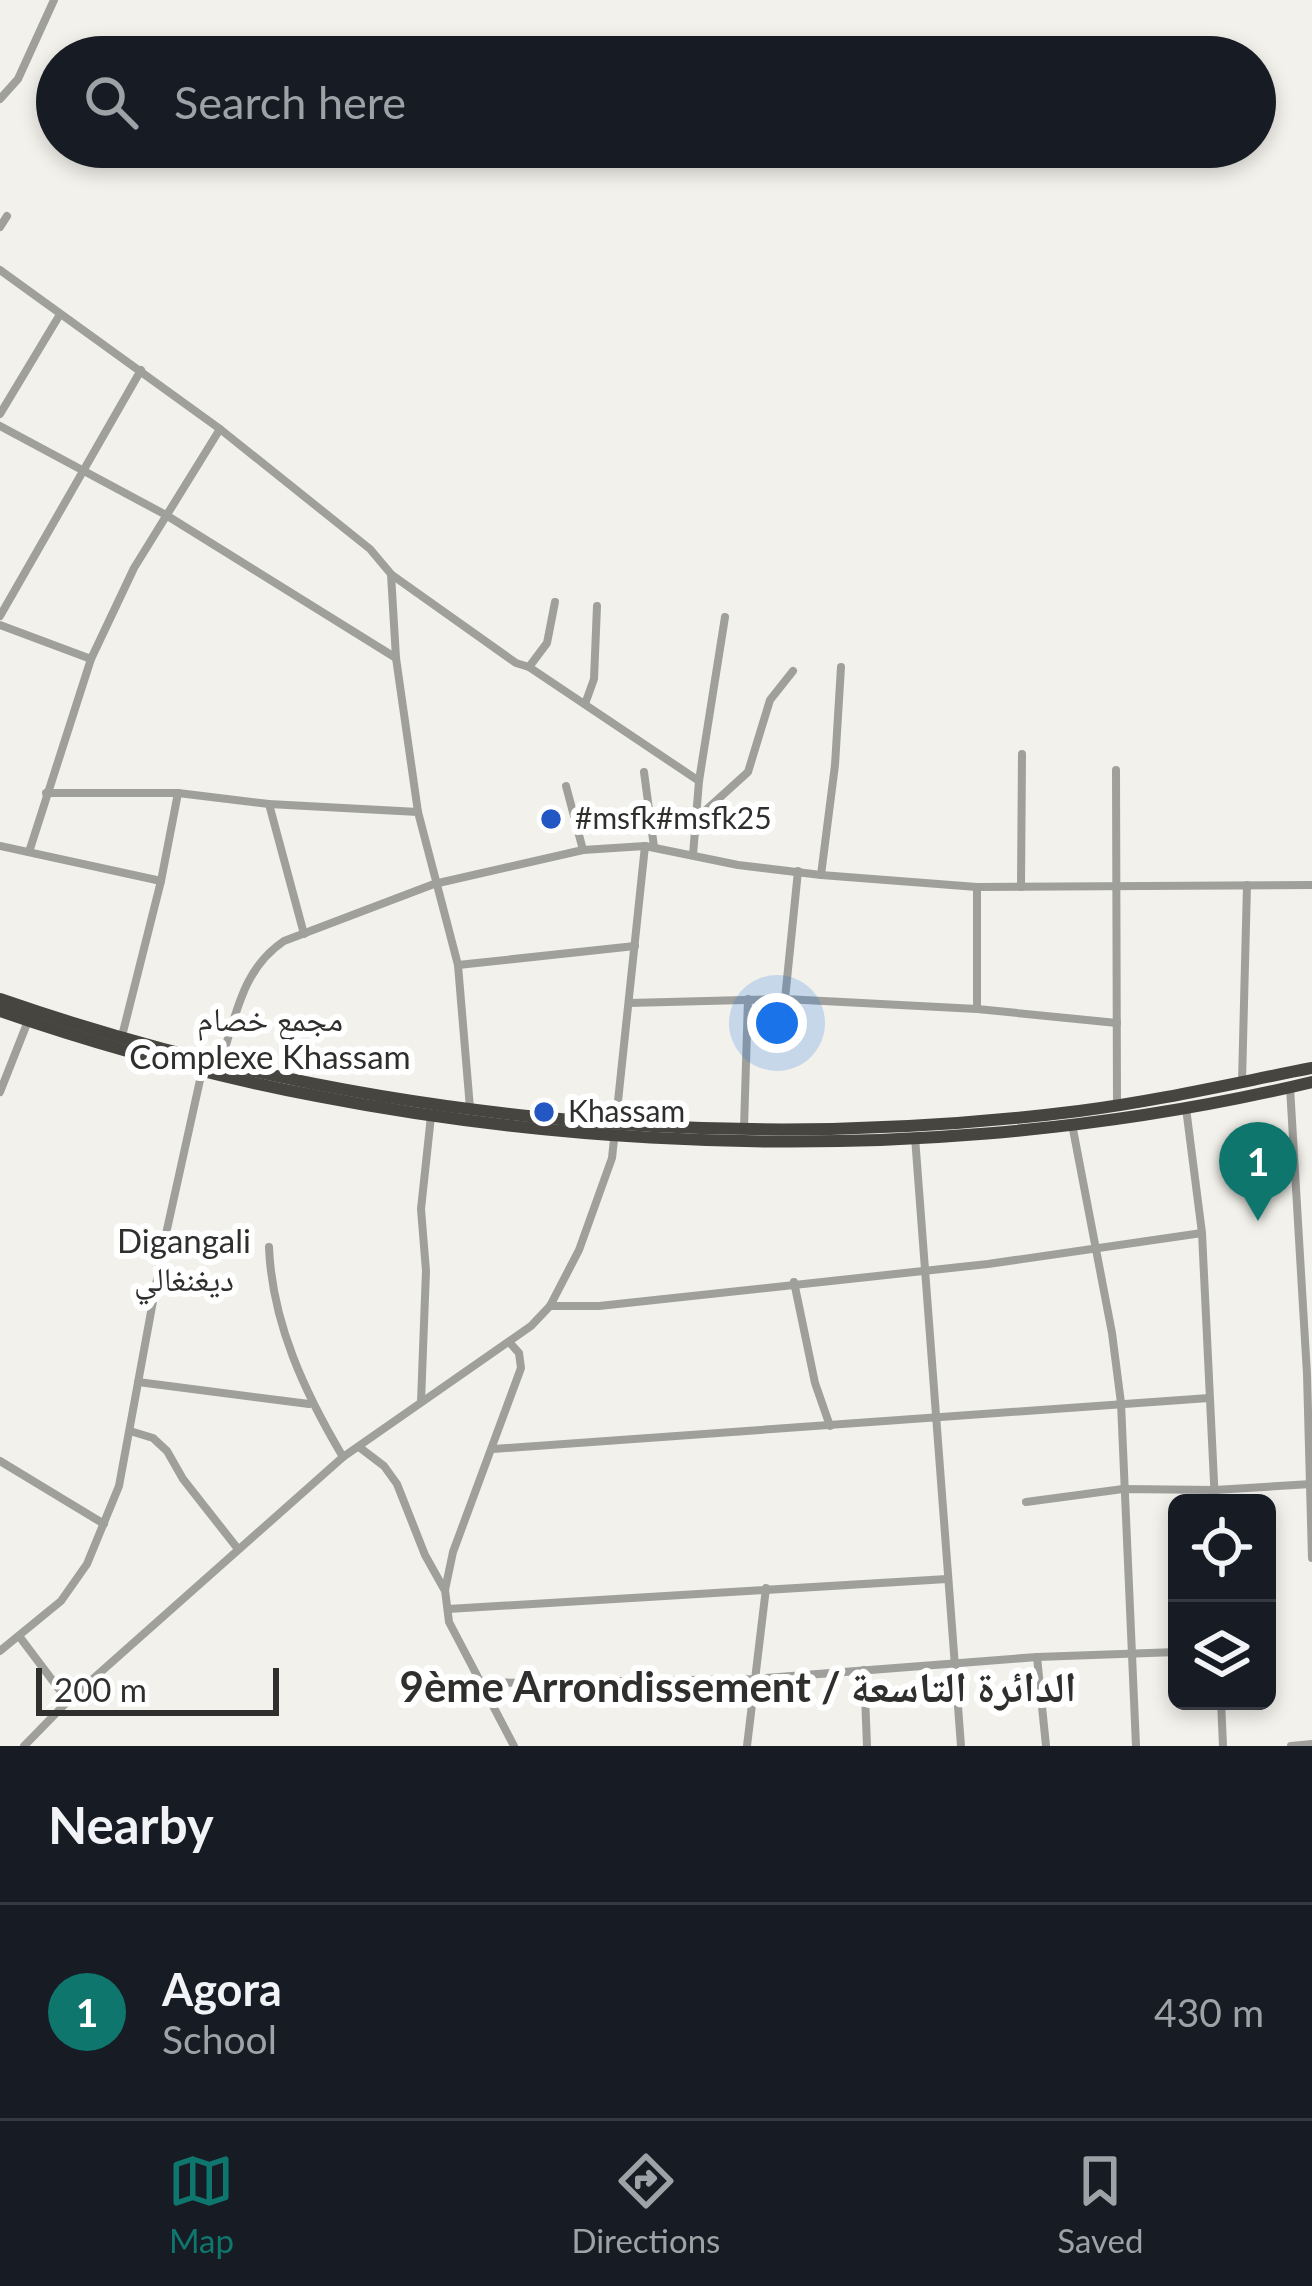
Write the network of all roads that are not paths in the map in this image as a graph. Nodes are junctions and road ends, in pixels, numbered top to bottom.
1 (54, 0) edge
2 (38, 36) edge
3 (36, 40) edge
4 (0, 99) edge
5 (7, 216) dead end
6 (0, 226) edge
7 (0, 270) edge
8 (59, 316) junction
9 (141, 370) junction
10 (0, 414) edge
11 (0, 426) edge
12 (220, 429) junction
13 (84, 470) junction
14 (166, 515) junction
15 (391, 574) junction
16 (555, 602) dead end
17 (597, 606) dead end
18 (0, 616) edge
19 (725, 617) dead end
20 (0, 625) edge
21 (396, 658) junction
22 (91, 659) junction
23 (529, 667) junction
24 (841, 667) dead end
25 (794, 671) dead end
26 (585, 704) junction
27 (1022, 754) dead end
28 (1116, 770) dead end
29 (644, 772) dead end
30 (699, 781) junction
31 (566, 786) dead end
32 (46, 793) junction
33 (178, 794) junction
34 (269, 804) junction
35 (418, 812) junction
36 (694, 821) junction
37 (0, 846) edge
38 (650, 846) junction
39 (583, 850) junction
40 (29, 852) junction
41 (693, 855) junction
42 (798, 871) junction
43 (821, 875) junction
44 (161, 881) junction
45 (434, 884) junction
46 (1247, 885) junction
47 (1312, 885) edge
48 (977, 887) junction
49 (1022, 887) junction
50 (1118, 887) junction
51 (304, 934) junction
52 (635, 946) junction
53 (458, 965) junction
54 (0, 999) edge
55 (748, 999) junction
56 (785, 999) junction
57 (629, 1003) junction
58 (977, 1009) junction
59 (0, 1011) edge
60 (28, 1021) junction
61 (1117, 1023) junction
62 (122, 1036) junction
63 (220, 1061) junction
64 (1312, 1068) edge
65 (202, 1071) junction
66 (1242, 1082) junction
67 (1312, 1082) edge
68 (1290, 1088) junction
69 (0, 1092) edge
70 (1117, 1105) junction
71 (1185, 1107) junction
72 (470, 1109) junction
73 (431, 1117) junction
74 (1072, 1124) junction
75 (743, 1128) junction
76 (618, 1130) junction
77 (915, 1137) junction
78 (1202, 1234) junction
79 (269, 1247) dead end
80 (1094, 1251) junction
81 (924, 1270) junction
82 (1306, 1273) edge
83 (794, 1282) junction
84 (550, 1306) junction
85 (509, 1342) junction
86 (1310, 1373) edge
87 (138, 1382) junction
88 (1209, 1398) junction
89 (421, 1402) junction
90 (1121, 1402) junction
91 (310, 1404) junction
92 (934, 1418) junction
93 (830, 1426) junction
94 (130, 1431) junction
95 (358, 1447) junction
96 (493, 1449) junction
97 (343, 1457) junction
98 (0, 1461) edge
99 (1310, 1484) edge
100 (1123, 1489) junction
101 (1215, 1490) junction
102 (1215, 1494) edge
103 (1026, 1502) dead end
104 (104, 1524) junction
105 (238, 1549) junction
106 (1312, 1558) edge
107 (947, 1579) junction
108 (766, 1588) junction
109 (445, 1591) junction
110 (448, 1609) junction
111 (20, 1636) junction
112 (0, 1651) edge
113 (1168, 1652) edge
114 (1130, 1654) junction
115 (1036, 1657) junction
116 (956, 1663) junction
117 (864, 1670) junction
118 (754, 1679) junction
119 (483, 1683) junction
120 (68, 1701) junction
121 (1221, 1710) edge
122 (511, 1744) edge
123 (1312, 1744) edge
124 (24, 1746) edge
125 (746, 1746) edge
126 (867, 1746) edge
127 (961, 1746) edge
128 (1046, 1746) edge
129 (1136, 1746) edge
130 (1223, 1746) edge
131 (1291, 1746) edge

1 - 2 street
3 - 4 street
5 - 6 street
7 - 8 street
8 - 9 street
8 - 10 street
9 - 12 street
9 - 13 street
11 - 13 street
12 - 14 street
12 - 15 street
13 - 14 street
13 - 18 street
14 - 21 street
14 - 22 street
15 - 21 street
15 - 23 street
16 - 23 street
17 - 26 street
19 - 30 street
20 - 22 street
21 - 35 street
22 - 32 street
23 - 26 street
24 - 43 street
25 - 36 street
26 - 30 street
27 - 49 street
28 - 50 street
29 - 38 street
30 - 36 street
31 - 39 street
32 - 33 street
32 - 40 street
33 - 34 street
33 - 44 street
34 - 35 street
34 - 51 street
35 - 45 street
36 - 41 street
37 - 40 street
38 - 39 street
38 - 41 street
38 - 52 street
39 - 45 street
40 - 44 street
41 - 42 street
42 - 43 street
42 - 56 street
43 - 48 street
44 - 62 street
45 - 51 street
45 - 53 street
46 - 47 street
46 - 50 street
46 - 66 street
48 - 49 street
48 - 58 street
49 - 50 street
50 - 61 street
51 - 63 street
52 - 53 street
52 - 57 street
53 - 72 street
54 - 62 highway
55 - 56 street
55 - 57 street
55 - 75 street
56 - 58 street
57 - 76 street
58 - 61 street
59 - 60 highway
60 - 65 highway
60 - 69 street
61 - 70 street
62 - 63 highway
63 - 72 highway
64 - 66 highway
65 - 73 highway
65 - 87 street
66 - 70 highway
67 - 68 highway
68 - 71 highway
68 - 82 street
70 - 75 highway
71 - 74 highway
71 - 78 street
72 - 76 highway
73 - 76 highway
73 - 89 street
74 - 77 highway
74 - 80 street
75 - 76 highway
76 - 77 highway
76 - 84 street
77 - 81 street
78 - 80 street
78 - 88 street
79 - 91 street
80 - 81 street
80 - 90 street
81 - 83 street
81 - 92 street
82 - 86 street
83 - 84 street
83 - 93 street
84 - 85 street
85 - 89 street
85 - 96 street
86 - 99 street
87 - 91 street
87 - 94 street
88 - 90 street
88 - 101 street
89 - 95 street
90 - 92 street
90 - 100 street
91 - 97 street
92 - 93 street
92 - 107 street
93 - 96 street
94 - 104 street
94 - 105 street
95 - 97 street
95 - 109 street
96 - 109 street
97 - 105 street
98 - 104 street
99 - 101 street
99 - 106 street
100 - 101 street
100 - 103 street
100 - 114 street
101 - 102 street
104 - 111 street
105 - 120 street
107 - 108 street
107 - 116 street
108 - 110 street
108 - 118 street
109 - 110 street
110 - 119 street
111 - 112 street
111 - 120 street
113 - 114 street
114 - 115 street
114 - 129 street
115 - 116 street
115 - 128 street
116 - 117 street
116 - 127 street
117 - 118 street
117 - 126 street
118 - 119 street
118 - 125 street
119 - 122 street
120 - 124 street
121 - 130 street
123 - 131 street

